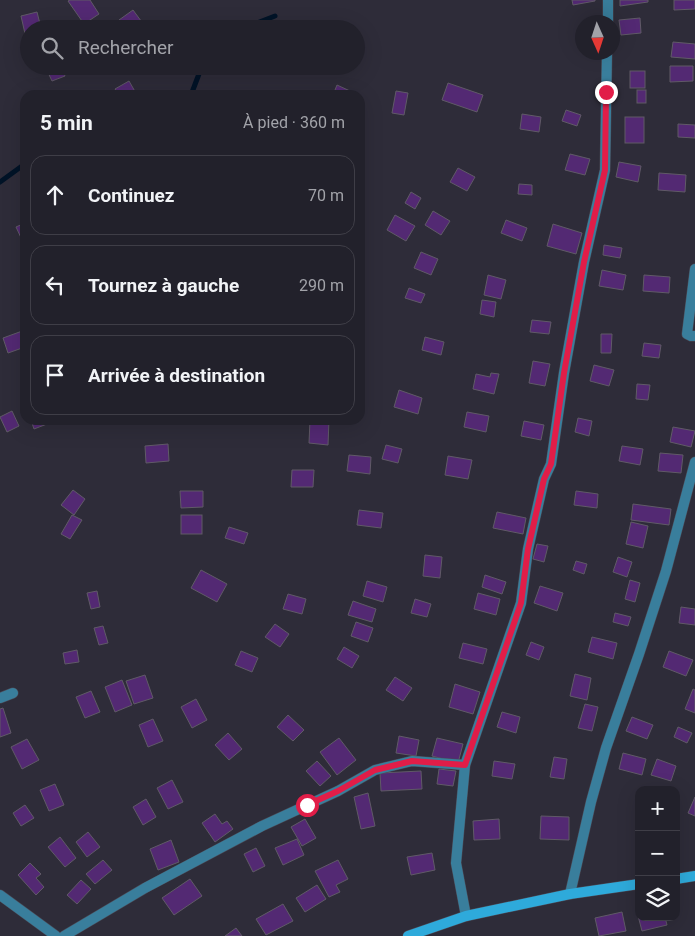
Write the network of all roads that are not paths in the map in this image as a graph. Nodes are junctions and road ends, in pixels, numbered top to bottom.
1 (608, 0) edge
2 (608, 15) edge
3 (607, 60) edge
4 (695, 269) edge
5 (695, 336) edge
6 (695, 462) edge
7 (13, 693) dead end
8 (0, 698) edge
9 (465, 765) junction
10 (695, 876) edge
11 (680, 878) edge
12 (635, 885) edge
13 (570, 894) junction
14 (0, 895) edge
15 (466, 916) junction
16 (56, 936) edge
17 (64, 936) edge
18 (408, 936) edge

1 - 2 street
3 - 9 street
4 - 5 street
6 - 13 street
7 - 8 street
9 - 15 street
9 - 17 street
10 - 11 street
12 - 13 street
13 - 15 street
14 - 16 street
15 - 18 street

